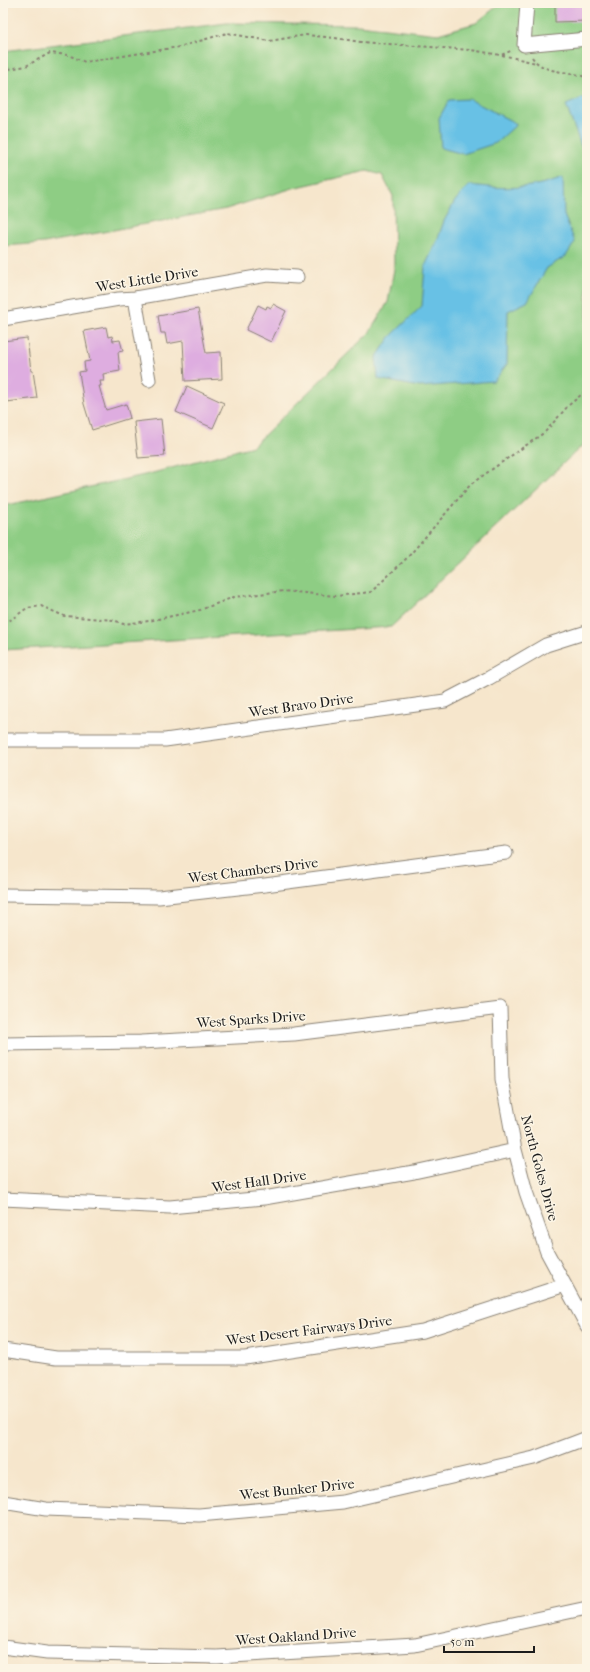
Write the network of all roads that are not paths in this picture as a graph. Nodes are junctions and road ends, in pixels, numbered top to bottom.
1 (527, 3) edge
2 (587, 39) edge
3 (297, 277) dead end
4 (135, 298) junction
5 (3, 319) edge
6 (149, 380) dead end
7 (587, 632) edge
8 (3, 740) edge
9 (506, 853) dead end
10 (3, 895) edge
11 (500, 1008) joint
12 (3, 1044) edge
13 (515, 1150) junction
14 (3, 1199) edge
15 (565, 1285) junction
16 (587, 1326) edge
17 (3, 1350) edge
18 (587, 1438) edge
19 (3, 1502) edge
20 (587, 1608) edge
21 (3, 1647) edge

1 - 2 street
3 - 4 street, West Little Drive
4 - 5 street, West Little Drive
4 - 6 street
7 - 8 street, West Bravo Drive
9 - 10 street, West Chambers Drive
11 - 12 street, West Sparks Drive
11 - 13 street, North Goles Drive
13 - 14 street, West Hall Drive
13 - 15 street, North Goles Drive
15 - 16 street, North Goles Drive
15 - 17 street, West Desert Fairways Drive
18 - 19 street, West Bunker Drive
20 - 21 street, West Oakland Drive

